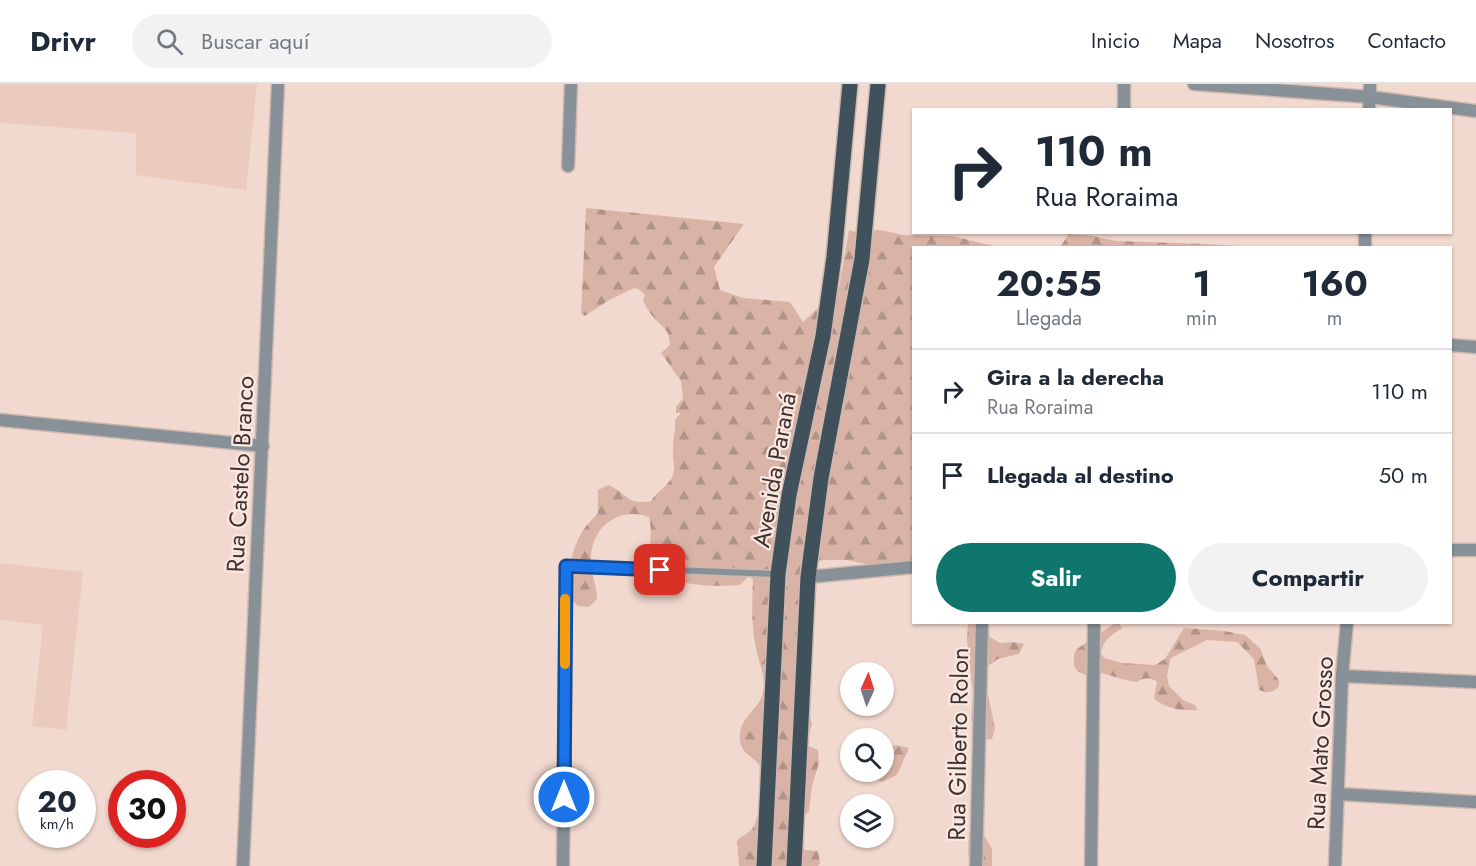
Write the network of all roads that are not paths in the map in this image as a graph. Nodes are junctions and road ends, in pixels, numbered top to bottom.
1 (278, 84) edge
2 (571, 84) edge
3 (850, 84) edge
4 (878, 84) edge
5 (1124, 84) edge
6 (1194, 84) edge
7 (1370, 84) edge
8 (1370, 103) edge
9 (1124, 108) edge
10 (1436, 108) edge
11 (1452, 109) edge
12 (1476, 111) edge
13 (568, 166) dead end
14 (1452, 345) edge
15 (1476, 347) edge
16 (0, 420) edge
17 (263, 446) junction
18 (1452, 550) edge
19 (1476, 550) edge
20 (566, 566) joint
21 (912, 567) edge
22 (778, 574) junction
23 (808, 577) junction
24 (982, 624) edge
25 (1094, 624) edge
26 (1347, 624) edge
27 (1342, 676) junction
28 (1476, 682) edge
29 (1338, 794) junction
30 (1476, 802) edge
31 (243, 866) edge
32 (564, 866) edge
33 (764, 866) edge
34 (794, 866) edge
35 (976, 866) edge
36 (1091, 866) edge
37 (1335, 866) edge

1 - 17 street, Rua Castelo Branco
2 - 13 street
3 - 22 main road, Avenida Paraná
4 - 23 main road, Avenida Paraná
5 - 9 street
6 - 8 street
7 - 8 street
8 - 10 street
11 - 12 street
14 - 15 street
16 - 17 street
17 - 31 street, Rua Castelo Branco
18 - 19 street
20 - 22 lane
20 - 32 street
21 - 23 street
22 - 33 main road, Avenida Paraná
23 - 34 main road, Avenida Paraná
24 - 35 street, Rua Gilberto Rolon
25 - 36 street
26 - 27 street, Rua Mato Grosso
27 - 28 street
27 - 29 street, Rua Mato Grosso
29 - 30 street
29 - 37 street, Rua Mato Grosso

